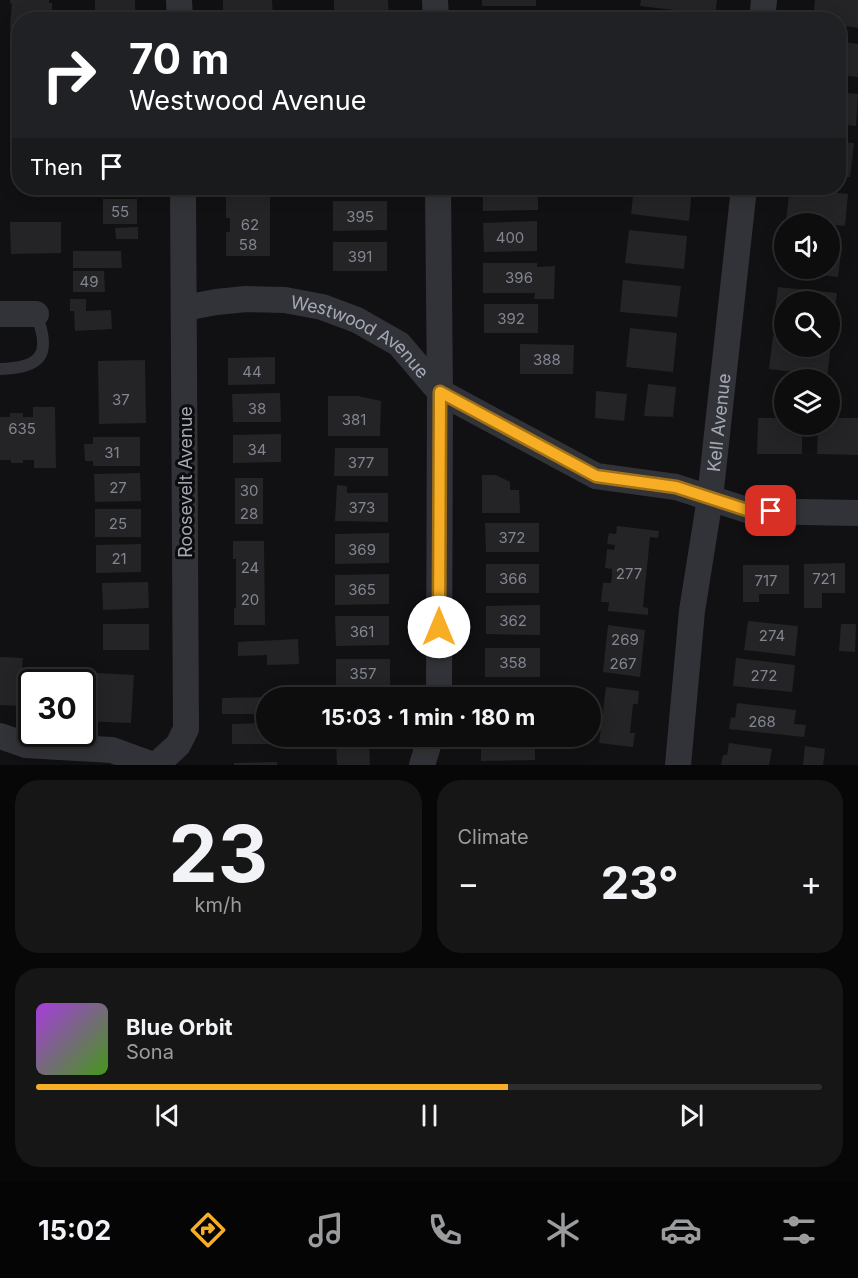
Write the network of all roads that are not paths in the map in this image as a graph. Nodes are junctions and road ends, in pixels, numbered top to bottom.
1 (183, 195) edge
2 (438, 195) edge
3 (743, 195) edge
4 (185, 308) junction
5 (0, 314) edge
6 (36, 314) joint
7 (0, 369) edge
8 (440, 392) junction
9 (710, 498) junction
10 (858, 513) edge
11 (439, 687) edge
12 (0, 736) edge
13 (428, 747) edge
14 (155, 765) edge
15 (422, 765) edge
16 (678, 765) edge

1 - 4 street, Roosevelt Avenue
2 - 8 street
3 - 9 street, Kell Avenue
4 - 8 street, Westwood Avenue
4 - 14 street, Roosevelt Avenue
5 - 6 street
6 - 7 lane
8 - 9 street, Westwood Avenue
8 - 11 street
9 - 10 street, Westwood Avenue
9 - 16 street, Kell Avenue
12 - 14 street
13 - 15 street

